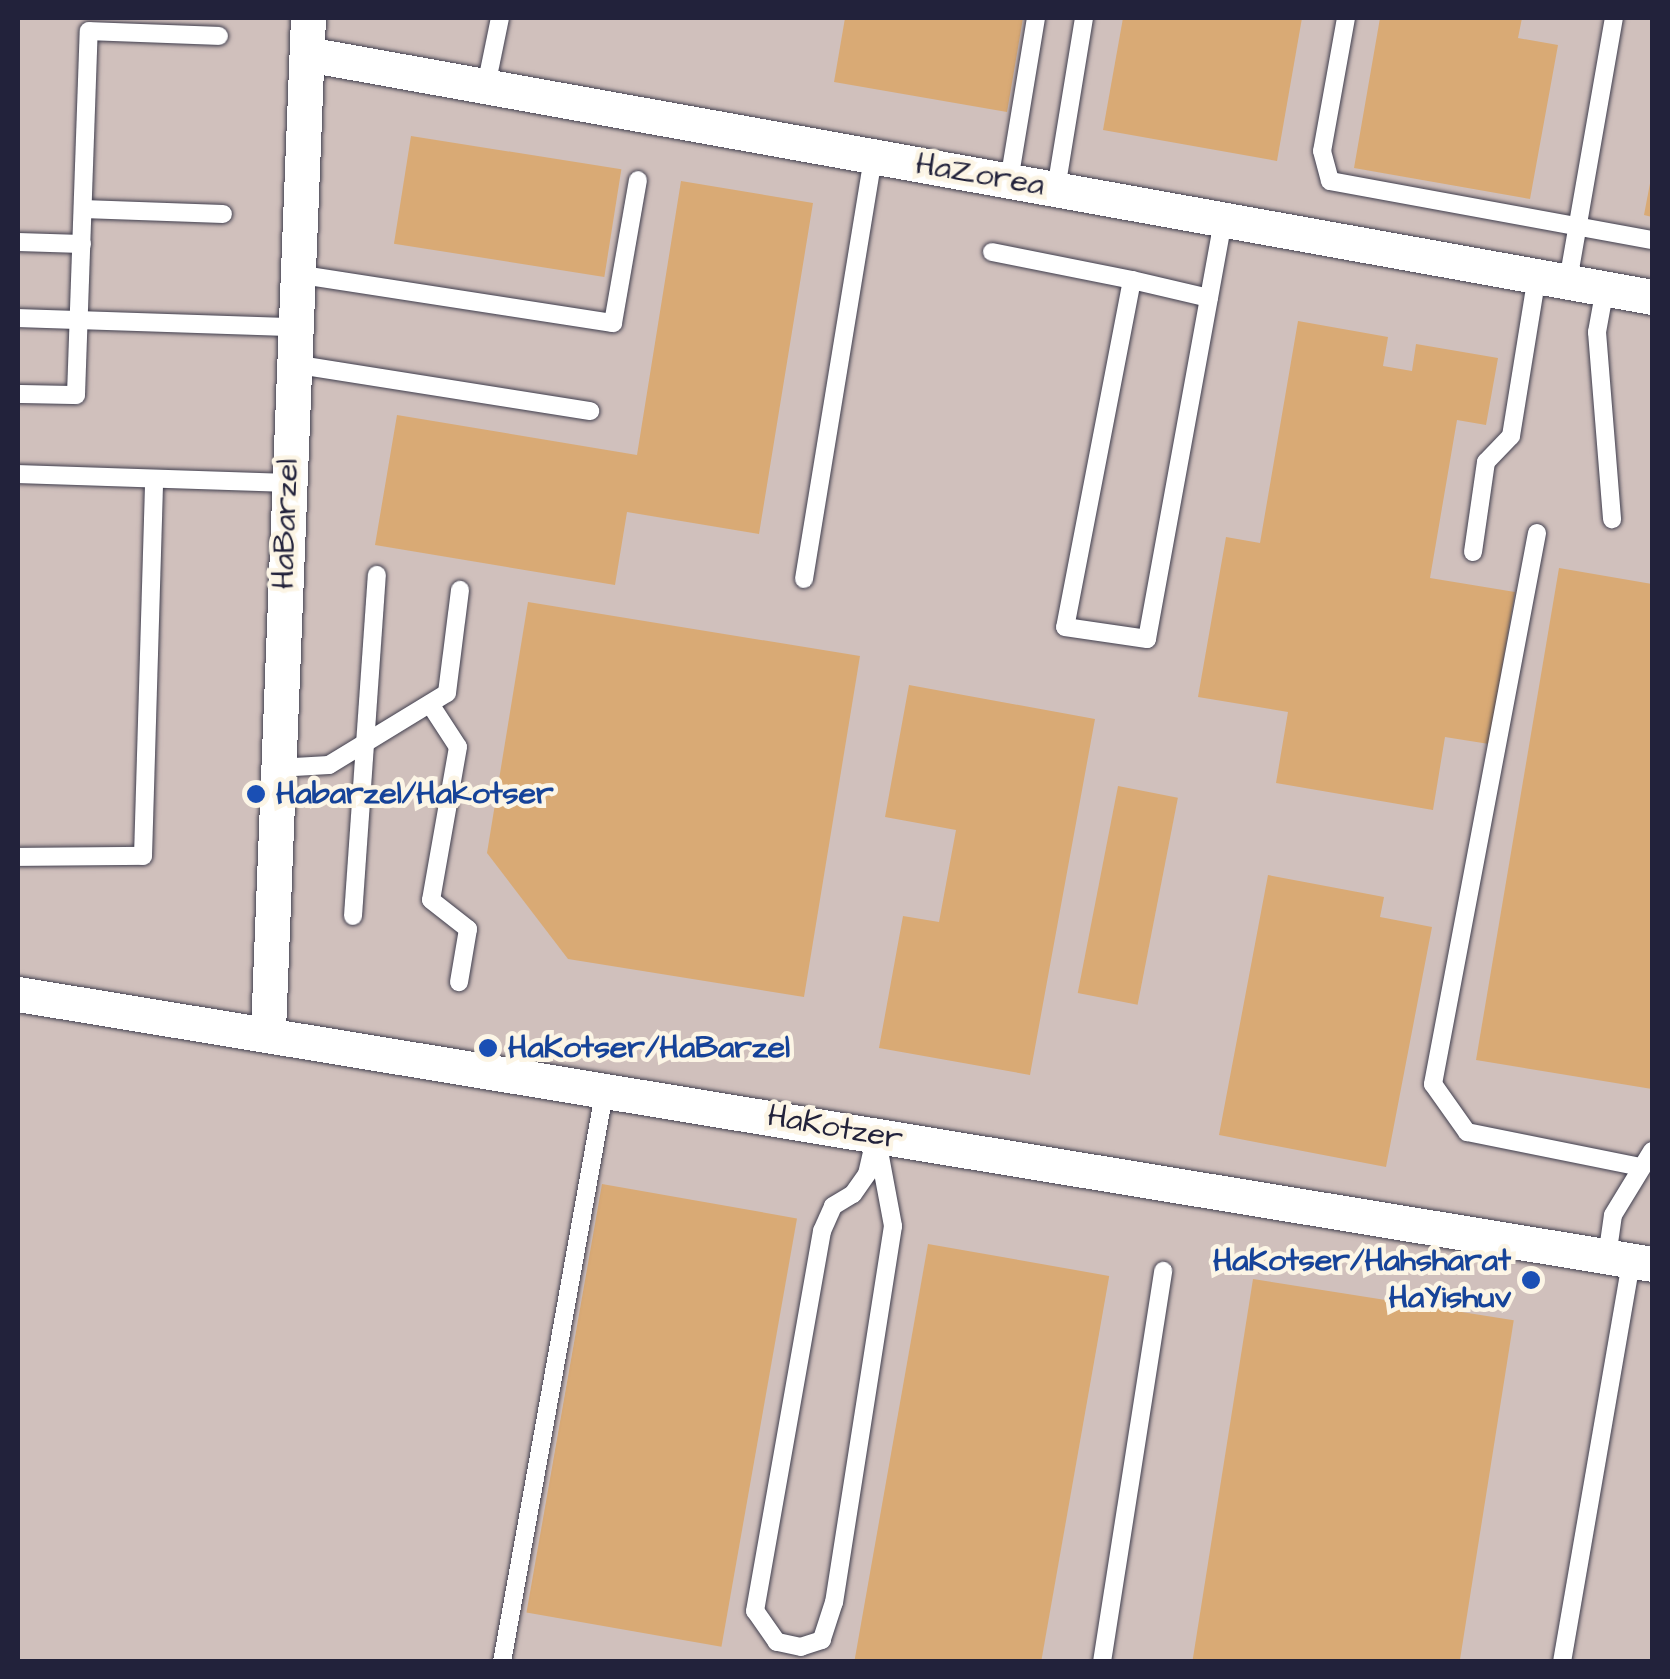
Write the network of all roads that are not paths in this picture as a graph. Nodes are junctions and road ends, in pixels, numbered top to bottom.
1 (308, 18) edge
2 (500, 18) edge
3 (1036, 18) edge
4 (1084, 18) edge
5 (1346, 18) edge
6 (1614, 18) edge
7 (219, 36) dead end
8 (308, 54) junction
9 (486, 86) junction
10 (873, 156) junction
11 (638, 180) dead end
12 (1010, 181) junction
13 (1056, 189) junction
14 (83, 209) junction
15 (223, 214) dead end
16 (1223, 220) junction
17 (1578, 227) junction
18 (1652, 240) edge
19 (18, 242) edge
20 (82, 244) junction
21 (992, 252) dead end
22 (296, 274) junction
23 (1553, 278) junction
24 (1132, 280) junction
25 (1605, 288) junction
26 (1652, 297) edge
27 (1209, 298) junction
28 (18, 318) edge
29 (79, 320) junction
30 (294, 327) junction
31 (292, 364) junction
32 (18, 394) edge
33 (590, 412) dead end
34 (18, 474) edge
35 (154, 479) junction
36 (288, 483) junction
37 (1612, 519) dead end
38 (1537, 533) dead end
39 (1474, 552) dead end
40 (377, 575) dead end
41 (804, 578) dead end
42 (460, 590) dead end
43 (430, 704) junction
44 (365, 742) junction
45 (278, 768) junction
46 (18, 857) edge
47 (353, 916) dead end
48 (459, 982) dead end
49 (18, 994) edge
50 (268, 1032) junction
51 (604, 1088) junction
52 (876, 1135) junction
53 (1652, 1152) edge
54 (1640, 1167) junction
55 (1630, 1260) edge
56 (1163, 1271) dead end
57 (502, 1662) edge
58 (1102, 1662) edge
59 (1562, 1662) edge

1 - 8 street, HaBarzel
2 - 9 lane
3 - 12 lane
4 - 13 lane
5 - 17 lane
6 - 17 lane
7 - 14 lane
8 - 9 street, HaZorea
8 - 22 street, HaBarzel
9 - 10 street, HaZorea
10 - 12 street, HaZorea
10 - 41 lane
11 - 22 lane
12 - 13 street, HaZorea
13 - 16 street, HaZorea
14 - 15 lane
14 - 20 lane
16 - 23 street, HaZorea
16 - 27 lane
17 - 18 lane
17 - 23 lane
19 - 20 lane
20 - 29 lane
21 - 24 lane
22 - 30 street, HaBarzel
23 - 25 street, HaZorea
23 - 39 lane
24 - 27 lane
24 - 27 lane
25 - 26 street, HaZorea
25 - 37 lane
28 - 29 lane
29 - 30 lane
29 - 32 lane
30 - 31 street, HaBarzel
31 - 33 lane
31 - 36 street, HaBarzel
34 - 35 lane
35 - 36 lane
35 - 46 lane
36 - 45 street, HaBarzel
38 - 54 lane
40 - 44 lane
42 - 43 lane
43 - 44 lane
43 - 48 lane
44 - 45 lane
44 - 47 lane
45 - 50 street, HaBarzel
49 - 50 street, HaKotzer
50 - 51 street, HaKotzer
51 - 52 street, HaKotzer
51 - 57 lane
52 - 52 lane
52 - 55 street, HaKotzer
53 - 54 lane
54 - 55 lane
55 - 59 lane
56 - 58 lane

